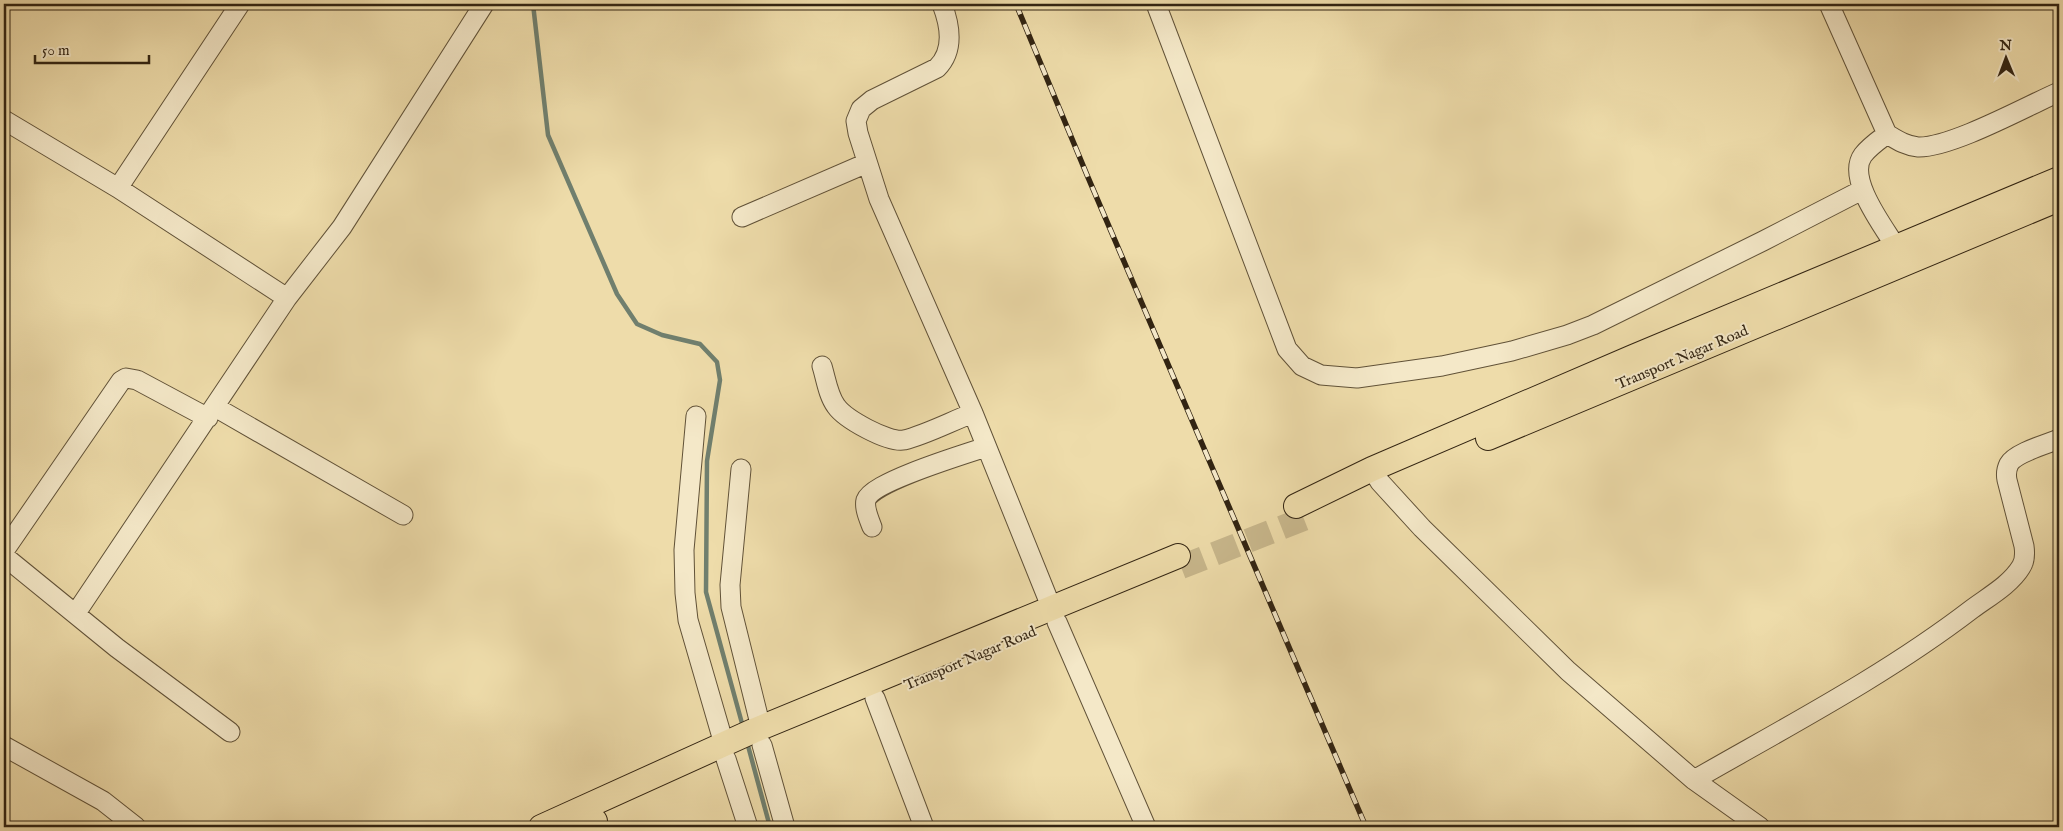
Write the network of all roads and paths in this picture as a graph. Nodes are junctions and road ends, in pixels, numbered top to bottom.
1 (240, 4) edge
2 (484, 4) edge
3 (942, 4) edge
4 (1156, 4) edge
5 (1829, 4) edge
6 (2059, 92) edge
7 (4, 120) edge
8 (1887, 134) junction
9 (867, 163) junction
10 (2059, 179) edge
11 (118, 188) junction
12 (1862, 190) junction
13 (2059, 199) edge
14 (742, 217) dead end
15 (1896, 247) junction
16 (287, 298) junction
17 (822, 366) dead end
18 (211, 413) junction
19 (973, 413) junction
20 (696, 416) dead end
21 (2059, 439) edge
22 (986, 447) junction
23 (741, 469) dead end
24 (1376, 476) junction
25 (1301, 512) tunnel mouth
26 (403, 515) dead end
27 (872, 527) dead end
28 (4, 551) edge
29 (4, 556) edge
30 (1179, 561) tunnel mouth
31 (76, 613) junction
32 (1054, 616) junction
33 (875, 698) junction
34 (230, 732) dead end
35 (759, 737) junction
36 (4, 746) edge
37 (728, 750) junction
38 (1694, 780) junction
39 (572, 825) edge
40 (136, 827) edge
41 (748, 827) edge
42 (785, 827) edge
43 (924, 827) edge
44 (1146, 827) edge
45 (1760, 827) edge

1 - 11 street
2 - 16 street
3 - 9 street
4 - 12 street
5 - 8 street
6 - 8 street
7 - 11 street
8 - 12 street
9 - 14 street
9 - 19 street
10 - 15 main road, Transport Nagar Road
11 - 16 street
12 - 15 street
13 - 24 main road, Transport Nagar Road
15 - 24 main road, Transport Nagar Road
16 - 18 street
17 - 19 street
18 - 26 street
18 - 28 street
18 - 31 street
19 - 22 street
20 - 37 street
21 - 38 street
22 - 27 street
22 - 32 street
23 - 35 street
24 - 25 main road, Transport Nagar Road
24 - 38 street
29 - 31 street
30 - 32 main road, Transport Nagar Road
31 - 34 street
32 - 33 main road, Transport Nagar Road
32 - 35 main road
32 - 44 street
33 - 35 main road, Transport Nagar Road
33 - 43 street
35 - 37 main road
35 - 42 street
36 - 40 street
37 - 39 main road
37 - 39 main road
37 - 41 street
38 - 45 street

